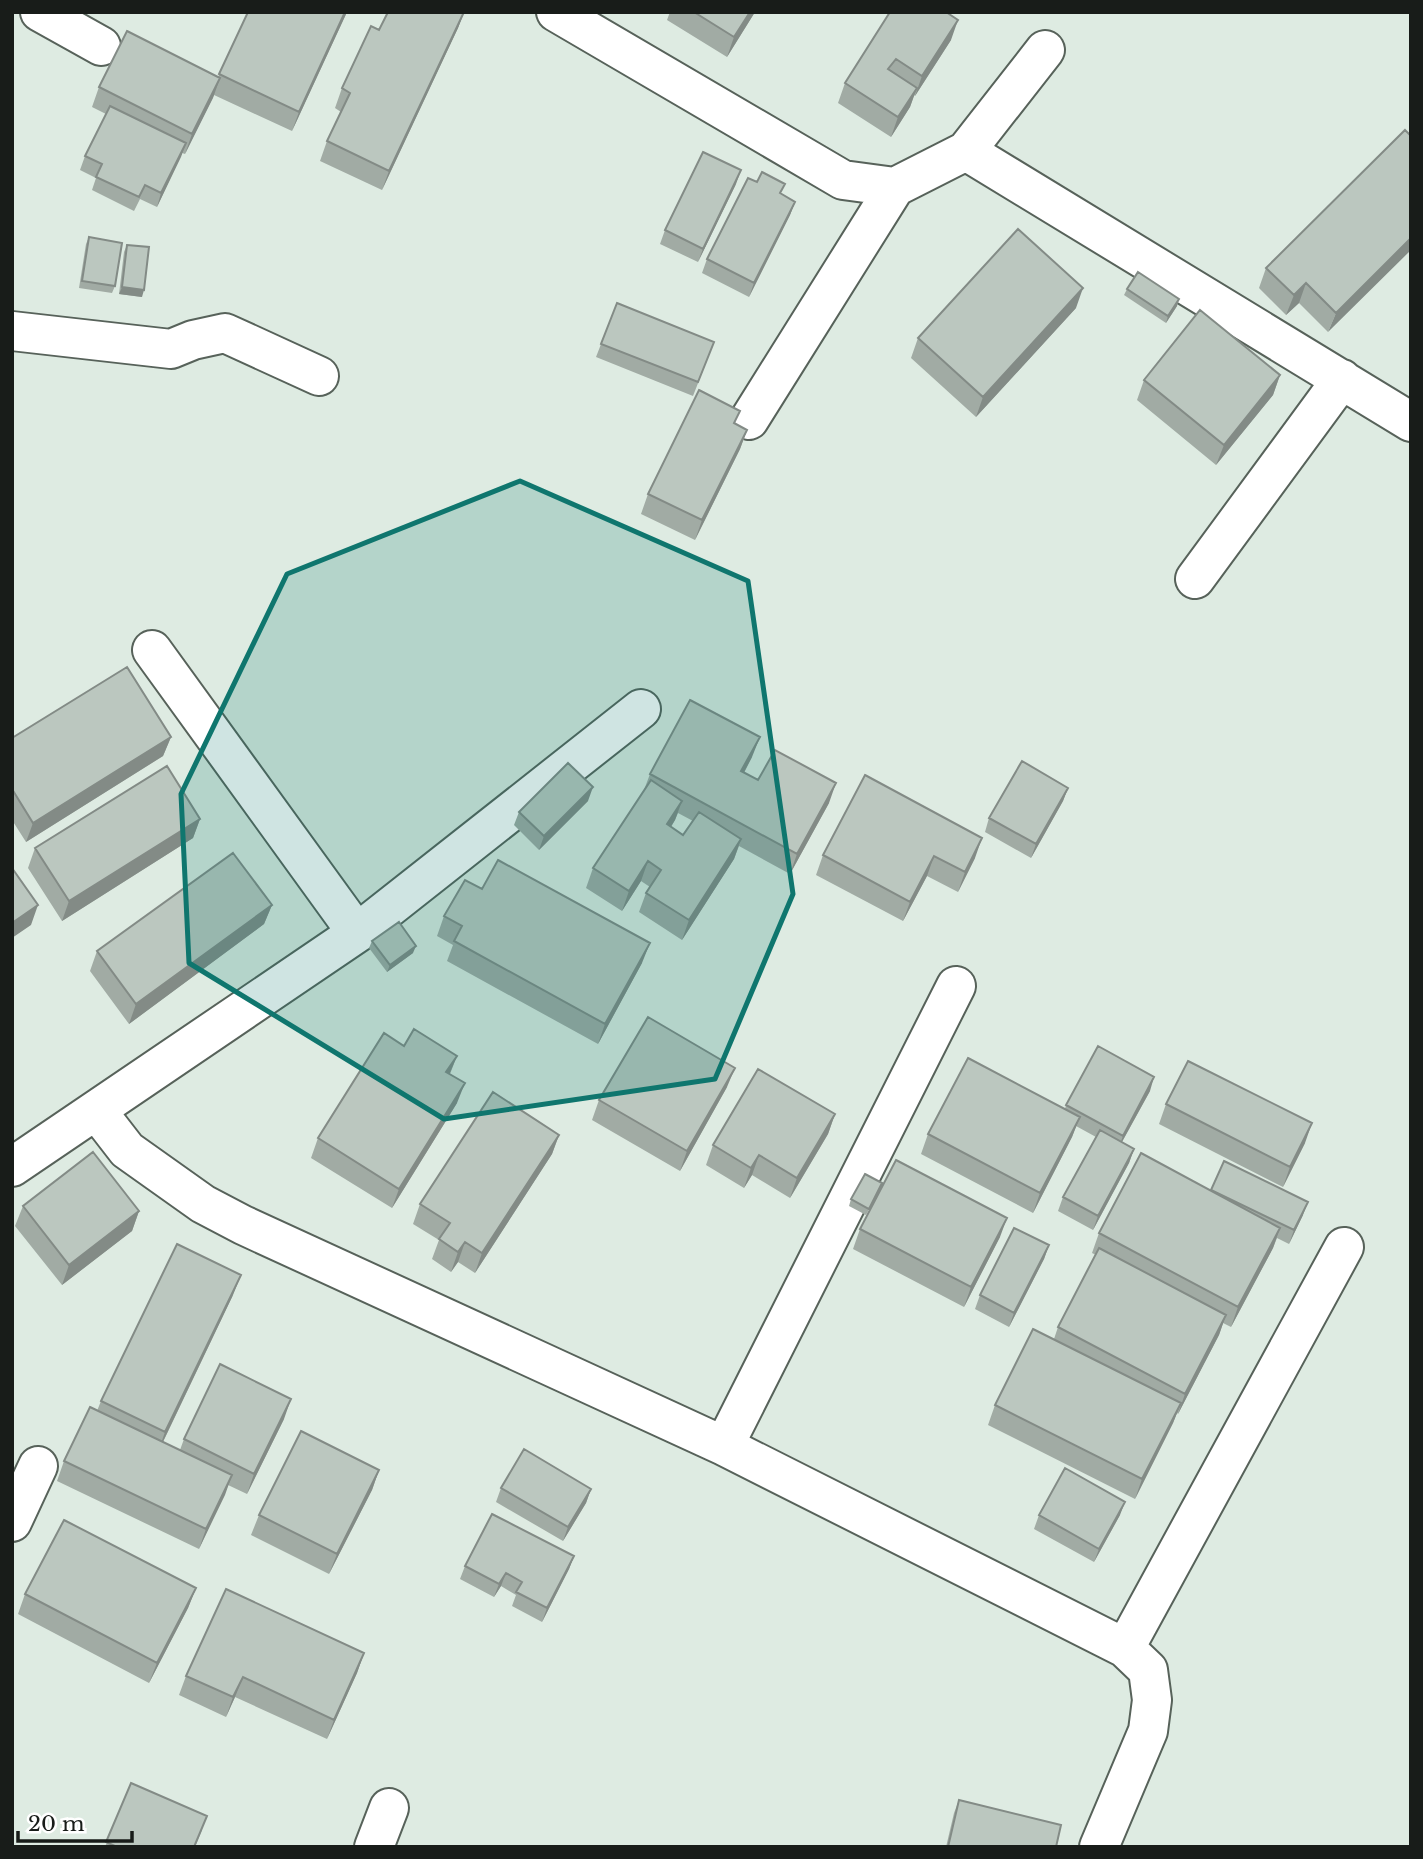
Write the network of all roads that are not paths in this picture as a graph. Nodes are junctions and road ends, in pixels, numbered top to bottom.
1 (40, 12) edge
2 (556, 12) edge
3 (102, 46) dead end
4 (1045, 50) dead end
5 (966, 151) junction
6 (895, 187) junction
7 (12, 331) edge
8 (319, 376) dead end
9 (1342, 379) junction
10 (749, 420) dead end
11 (1411, 422) edge
12 (1195, 579) dead end
13 (152, 650) dead end
14 (641, 709) dead end
15 (357, 933) junction
16 (956, 986) dead end
17 (96, 1110) junction
18 (12, 1167) edge
19 (1344, 1248) dead end
20 (724, 1446) junction
21 (38, 1466) dead end
22 (12, 1522) edge
23 (1125, 1648) junction
24 (389, 1808) dead end
25 (374, 1847) edge
26 (1099, 1847) edge

1 - 3 street
2 - 6 street
4 - 5 street
5 - 6 street
5 - 9 street
6 - 10 street
7 - 8 street
9 - 11 street
9 - 12 street
13 - 15 street
14 - 15 street
15 - 17 street
16 - 20 street
17 - 18 street
17 - 20 street
19 - 23 street
20 - 23 street
21 - 22 street
23 - 26 street
24 - 25 street

